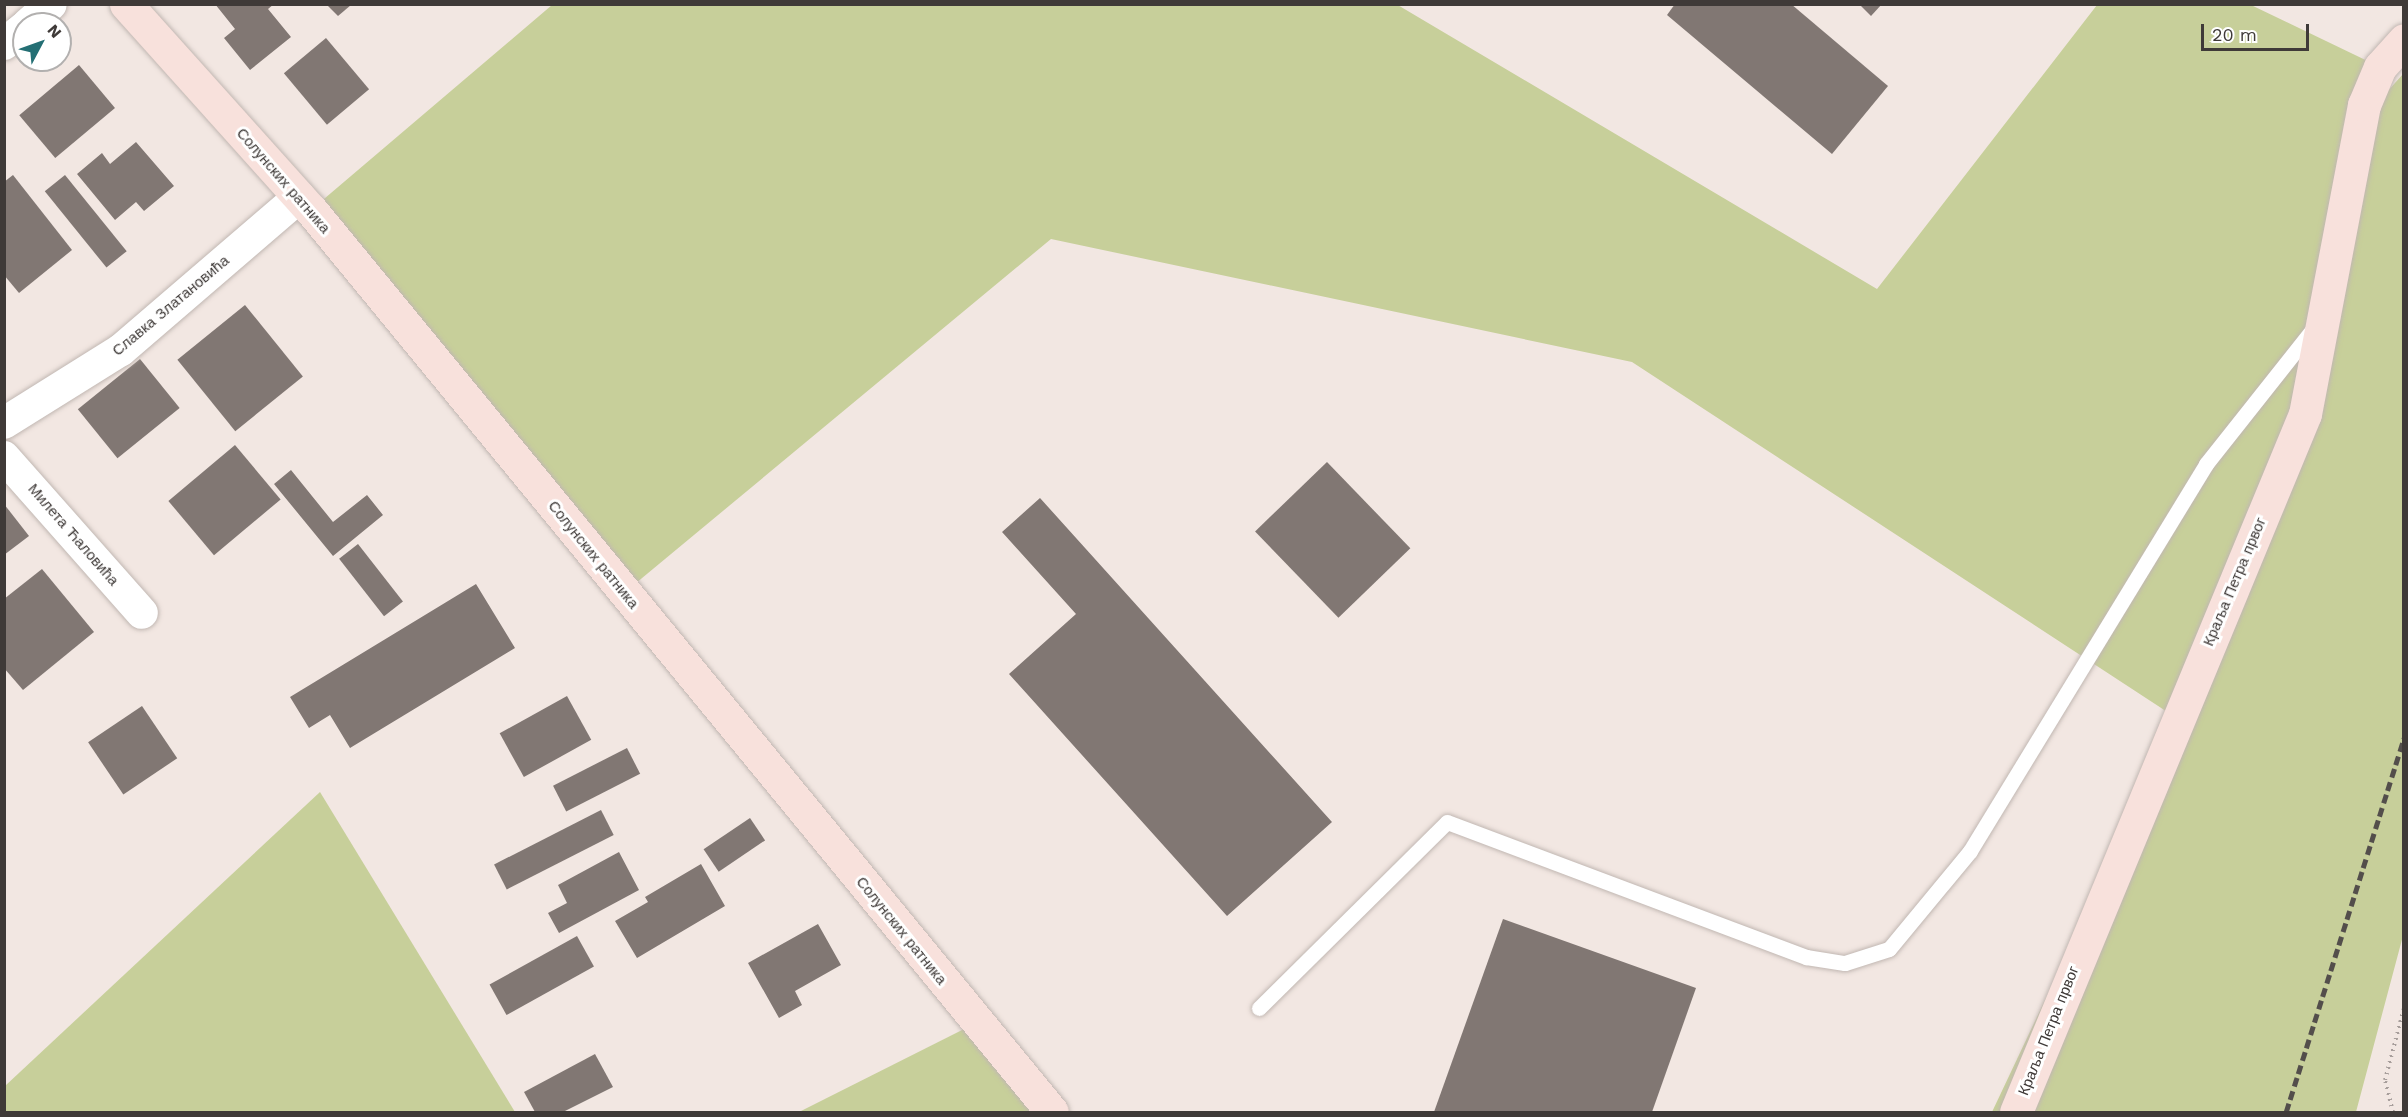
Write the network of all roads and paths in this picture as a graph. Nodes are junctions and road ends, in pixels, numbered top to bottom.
1 (126, 4) edge
2 (2403, 40) edge
3 (299, 197) junction
4 (2321, 320) junction
5 (4, 423) edge
6 (4, 457) edge
7 (142, 613) dead end
8 (1259, 1008) dead end
9 (2403, 1008) edge
10 (1052, 1113) edge
11 (2016, 1113) edge
12 (2392, 1113) edge

1 - 3 main road, Солунских ратника
2 - 4 main road, Краља Петра првог
3 - 5 street, Славка Златановића
3 - 10 main road, Солунских ратника
4 - 8 lane
4 - 11 main road, Краља Петра првог
6 - 7 street, Милета Ћаловића
9 - 12 path

